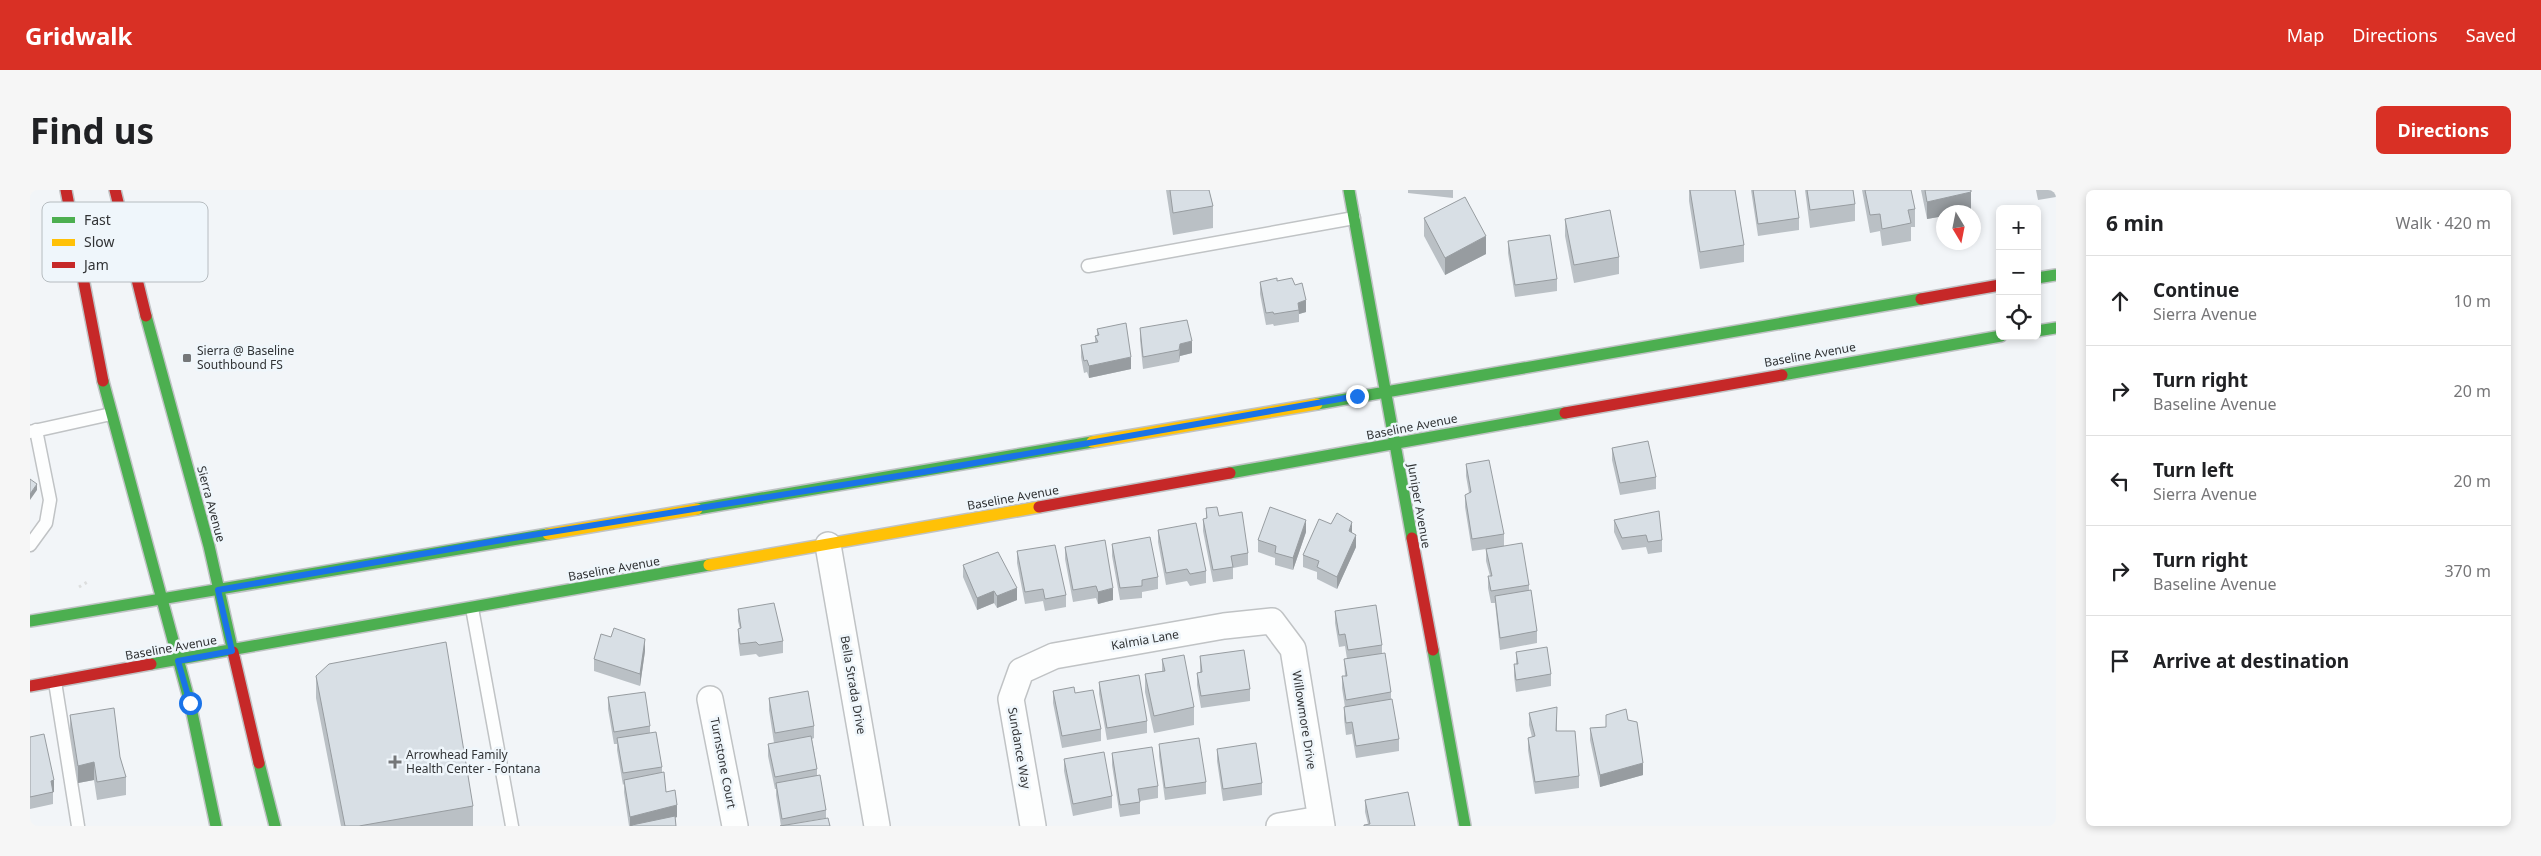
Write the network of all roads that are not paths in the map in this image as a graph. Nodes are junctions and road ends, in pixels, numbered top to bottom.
1 (1349, 190) edge
2 (1354, 218) junction
3 (1088, 266) dead end
4 (2056, 275) edge
5 (2041, 277) edge
6 (83, 282) edge
7 (138, 282) edge
8 (1996, 286) edge
9 (2056, 328) edge
10 (2041, 330) edge
11 (1996, 337) edge
12 (1385, 392) junction
13 (111, 414) junction
14 (33, 431) edge
15 (1395, 445) junction
16 (30, 545) edge
17 (828, 545) junction
18 (218, 590) junction
19 (161, 599) junction
20 (472, 608) junction
21 (30, 621) edge
22 (1272, 621) joint
23 (232, 651) junction
24 (178, 661) junction
25 (1021, 671) joint
26 (55, 682) junction
27 (30, 686) edge
28 (710, 700) dead end
29 (1321, 822) edge
30 (78, 826) edge
31 (216, 826) edge
32 (275, 826) edge
33 (512, 826) edge
34 (735, 826) edge
35 (877, 826) edge
36 (1033, 826) edge
37 (1279, 826) edge
38 (1465, 826) edge

1 - 2 main road, Juniper Avenue
2 - 3 lane
2 - 12 main road, Juniper Avenue
4 - 5 main road
6 - 13 main road
7 - 18 main road, Sierra Avenue
8 - 12 main road
9 - 10 main road
11 - 15 main road, Baseline Avenue
12 - 15 main road, Juniper Avenue
12 - 18 main road
13 - 14 lane
13 - 19 main road
14 - 16 lane
15 - 17 main road, Baseline Avenue
15 - 38 main road, Juniper Avenue
17 - 20 main road, Baseline Avenue
17 - 35 street, Bella Strada Drive
18 - 19 main road
18 - 23 main road, Sierra Avenue
19 - 21 main road
19 - 24 main road
20 - 23 main road, Baseline Avenue
20 - 33 lane
22 - 25 street, Kalmia Lane
22 - 29 street, Willowmore Drive
23 - 24 main road, Baseline Avenue
23 - 32 main road, Sierra Avenue
24 - 26 main road, Baseline Avenue
24 - 31 main road
25 - 36 street, Sundance Way
26 - 27 main road, Baseline Avenue
26 - 30 lane
28 - 34 street, Turnstone Court
29 - 37 street

